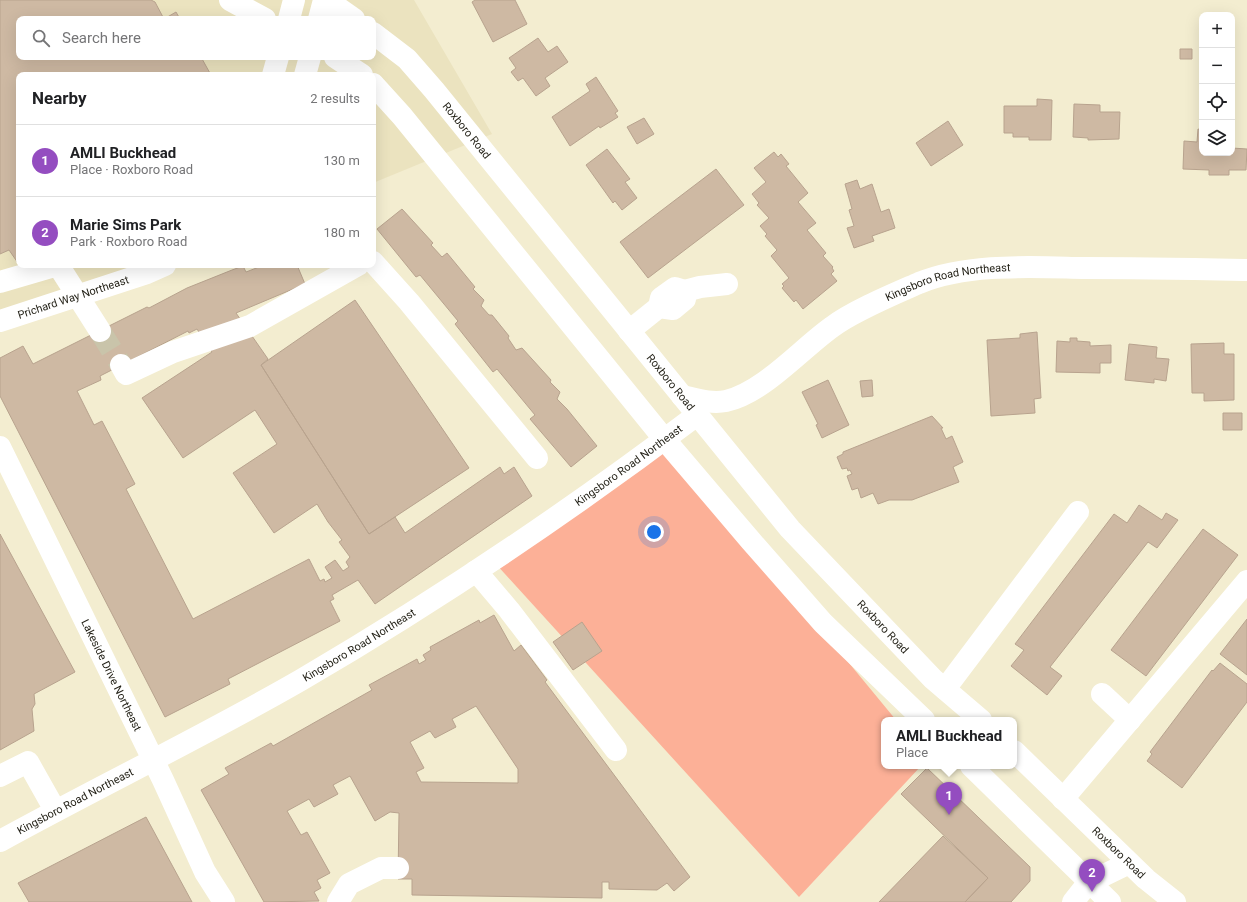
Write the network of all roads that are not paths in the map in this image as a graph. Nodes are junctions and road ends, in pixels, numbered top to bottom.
1 (230, 0) edge
2 (294, 0) edge
3 (326, 0) edge
4 (259, 16) edge
5 (289, 16) edge
6 (320, 16) edge
7 (350, 16) edge
8 (376, 34) edge
9 (277, 60) edge
10 (309, 60) edge
11 (340, 60) edge
12 (275, 72) edge
13 (305, 72) edge
14 (358, 72) edge
15 (376, 87) edge
16 (376, 265) edge
17 (48, 268) edge
18 (60, 268) edge
19 (158, 268) edge
20 (353, 268) edge
21 (1247, 270) edge
22 (0, 282) edge
23 (727, 284) dead end
24 (79, 296) junction
25 (0, 321) edge
26 (100, 331) tunnel mouth
27 (629, 331) junction
28 (121, 365) tunnel mouth
29 (682, 396) junction
30 (697, 415) junction
31 (665, 440) junction
32 (0, 447) edge
33 (537, 458) dead end
34 (1078, 512) dead end
35 (476, 571) junction
36 (1247, 581) edge
37 (945, 689) junction
38 (1102, 694) dead end
39 (921, 717) edge
40 (978, 717) edge
41 (1130, 720) junction
42 (616, 750) dead end
43 (1017, 754) edge
44 (153, 760) junction
45 (974, 769) edge
46 (0, 776) edge
47 (1063, 799) junction
48 (55, 810) junction
49 (0, 841) edge
50 (1129, 863) junction
51 (398, 868) dead end
52 (1088, 883) junction
53 (224, 902) edge
54 (338, 902) edge
55 (1073, 902) edge
56 (1110, 902) edge
57 (1174, 902) edge

1 - 4 main road
2 - 5 main road
3 - 6 main road
3 - 7 main road
8 - 27 main road, Roxboro Road
9 - 12 main road
10 - 13 main road
11 - 14 main road
15 - 31 main road
16 - 33 main road
17 - 22 main road
18 - 24 main road
19 - 24 main road, Prichard Way Northeast
20 - 28 main road
21 - 29 main road, Kingsboro Road Northeast
23 - 27 main road
24 - 25 main road, Prichard Way Northeast
24 - 26 main road
27 - 29 main road, Roxboro Road
29 - 30 main road, Roxboro Road
30 - 31 main road, Kingsboro Road Northeast
30 - 37 main road, Roxboro Road
31 - 35 main road, Kingsboro Road Northeast
31 - 39 main road
32 - 44 main road, Lakeside Drive Northeast
34 - 37 main road
35 - 42 main road
35 - 44 main road, Kingsboro Road Northeast
36 - 41 main road
37 - 40 main road, Roxboro Road
38 - 41 main road
41 - 47 main road
43 - 47 main road, Roxboro Road
44 - 48 main road, Kingsboro Road Northeast
44 - 53 main road, Lakeside Drive Northeast
45 - 52 main road
46 - 48 main road
47 - 50 main road, Roxboro Road
48 - 49 main road, Kingsboro Road Northeast
50 - 52 main road
50 - 57 main road, Roxboro Road
51 - 54 main road
52 - 55 main road
52 - 56 main road

